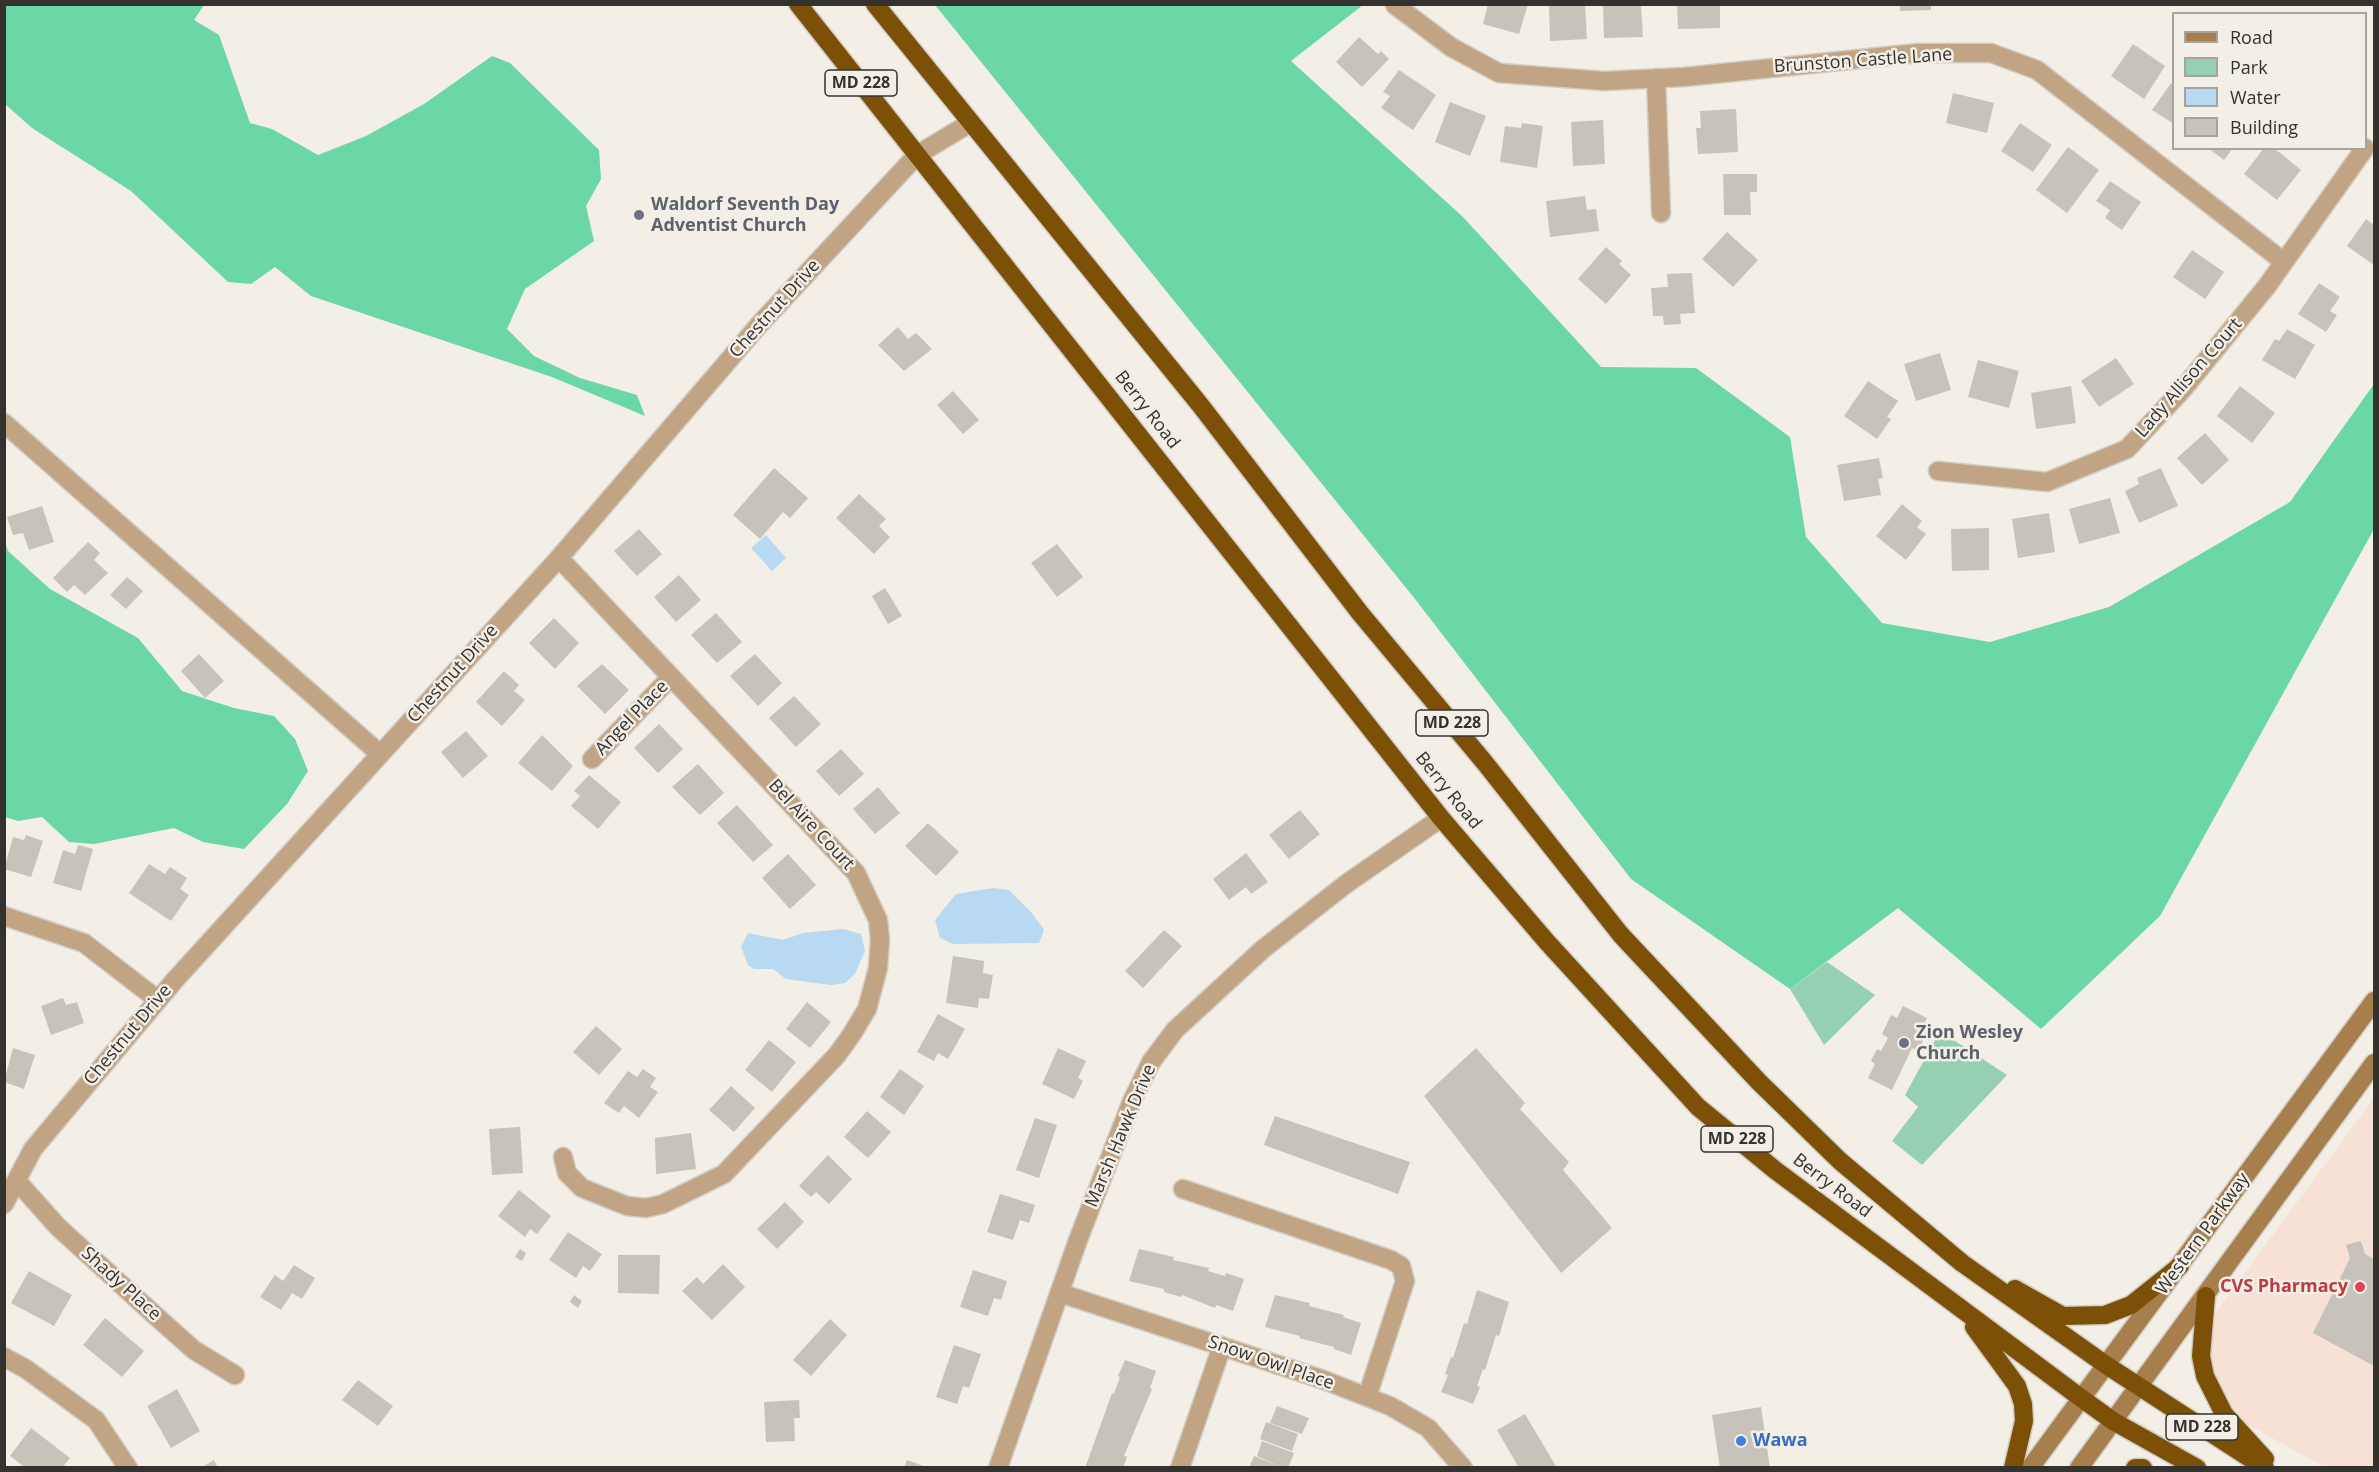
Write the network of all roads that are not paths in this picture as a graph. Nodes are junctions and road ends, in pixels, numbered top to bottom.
1 (798, 4) edge
2 (875, 4) edge
3 (1395, 5) edge
4 (1656, 78) junction
5 (970, 123) junction
6 (2364, 150) edge
7 (917, 155) junction
8 (1661, 213) dead end
9 (2284, 262) junction
10 (4, 423) edge
11 (1938, 471) dead end
12 (559, 558) junction
13 (671, 677) junction
14 (380, 754) junction
15 (592, 759) dead end
16 (1441, 818) junction
17 (4, 916) edge
18 (158, 1000) junction
19 (2374, 1001) edge
20 (2374, 1063) edge
21 (563, 1157) dead end
22 (17, 1181) junction
23 (1183, 1190) dead end
24 (4, 1204) edge
25 (1962, 1263) junction
26 (2180, 1266) junction
27 (1060, 1293) junction
28 (2206, 1296) junction
29 (1963, 1311) junction
30 (1222, 1346) junction
31 (4, 1357) edge
32 (2106, 1365) junction
33 (236, 1375) dead end
34 (2138, 1386) junction
35 (1367, 1397) junction
36 (2081, 1398) junction
37 (2113, 1421) junction
38 (128, 1467) edge
39 (998, 1467) edge
40 (1180, 1467) edge
41 (1463, 1467) edge
42 (2013, 1467) edge
43 (2030, 1467) edge
44 (2079, 1467) edge
45 (2134, 1467) edge
46 (2143, 1467) edge
47 (2197, 1467) edge
48 (2265, 1467) edge
49 (2272, 1467) edge

1 - 7 highway, Berry Road / MD 228
2 - 5 highway, Berry Road / MD 228
3 - 4 street, Brunston Castle Lane
4 - 8 street
4 - 9 street, Brunston Castle Lane
5 - 7 street, Chestnut Drive
5 - 25 highway, Berry Road / MD 228
6 - 9 street, Lady Allison Court
7 - 12 street, Chestnut Drive
7 - 16 highway, Berry Road / MD 228
9 - 11 street, Lady Allison Court
10 - 14 street
12 - 13 street, Bel Aire Court
12 - 14 street, Chestnut Drive
13 - 15 street, Angel Place
13 - 21 street, Bel Aire Court
14 - 18 street, Chestnut Drive
16 - 27 street, Marsh Hawk Drive
16 - 29 highway, Berry Road / MD 228
17 - 18 street
18 - 22 street, Chestnut Drive
19 - 26 main road, Western Parkway
20 - 28 main road
22 - 24 street, Chestnut Drive
22 - 33 street, Shady Place
23 - 35 street
25 - 26 highway
25 - 32 highway, Berry Road / MD 228
26 - 32 main road, Western Parkway
27 - 30 street, Snow Owl Place
27 - 39 street, Marsh Hawk Drive
28 - 34 main road
28 - 49 highway
29 - 36 highway, Berry Road / MD 228
29 - 42 highway
30 - 35 street, Snow Owl Place
30 - 40 street
31 - 38 street
32 - 34 highway, Berry Road / MD 228
32 - 36 main road, Western Parkway
34 - 37 main road
34 - 48 highway, Berry Road / MD 228
35 - 41 street, Snow Owl Place
36 - 37 highway, Berry Road / MD 228
36 - 43 main road, Western Parkway
37 - 44 main road
37 - 47 highway, Berry Road / MD 228
45 - 46 highway

